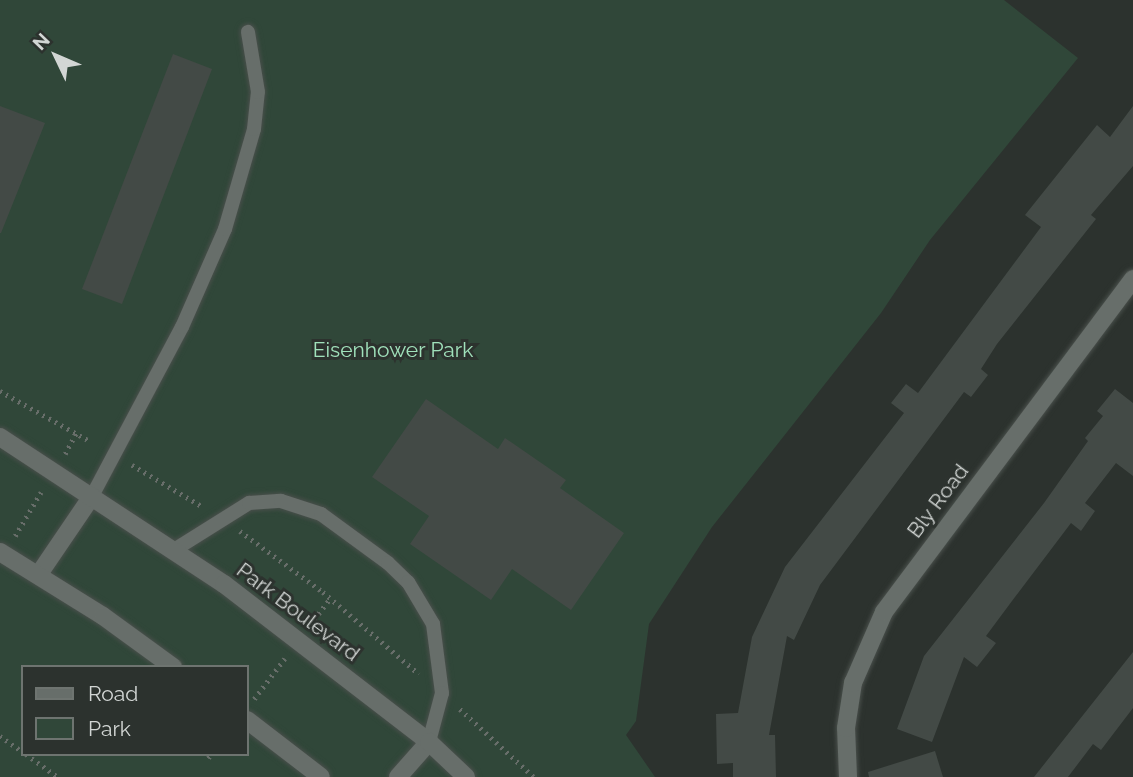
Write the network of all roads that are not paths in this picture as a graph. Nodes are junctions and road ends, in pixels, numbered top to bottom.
1 (248, 32) dead end
2 (1133, 279) edge
3 (0, 437) edge
4 (92, 496) junction
5 (7, 546) edge
6 (174, 550) junction
7 (38, 574) junction
8 (170, 665) edge
9 (249, 711) edge
10 (429, 741) junction
11 (321, 777) edge
12 (398, 777) edge
13 (466, 777) edge
14 (848, 777) edge

1 - 4 lane
2 - 14 street, Bly Road
3 - 4 street, Park Boulevard
4 - 6 street, Park Boulevard
4 - 7 street
5 - 7 street
6 - 10 street, Park Boulevard
6 - 10 lane
7 - 8 street
9 - 11 street
10 - 12 street
10 - 13 street, Park Boulevard

